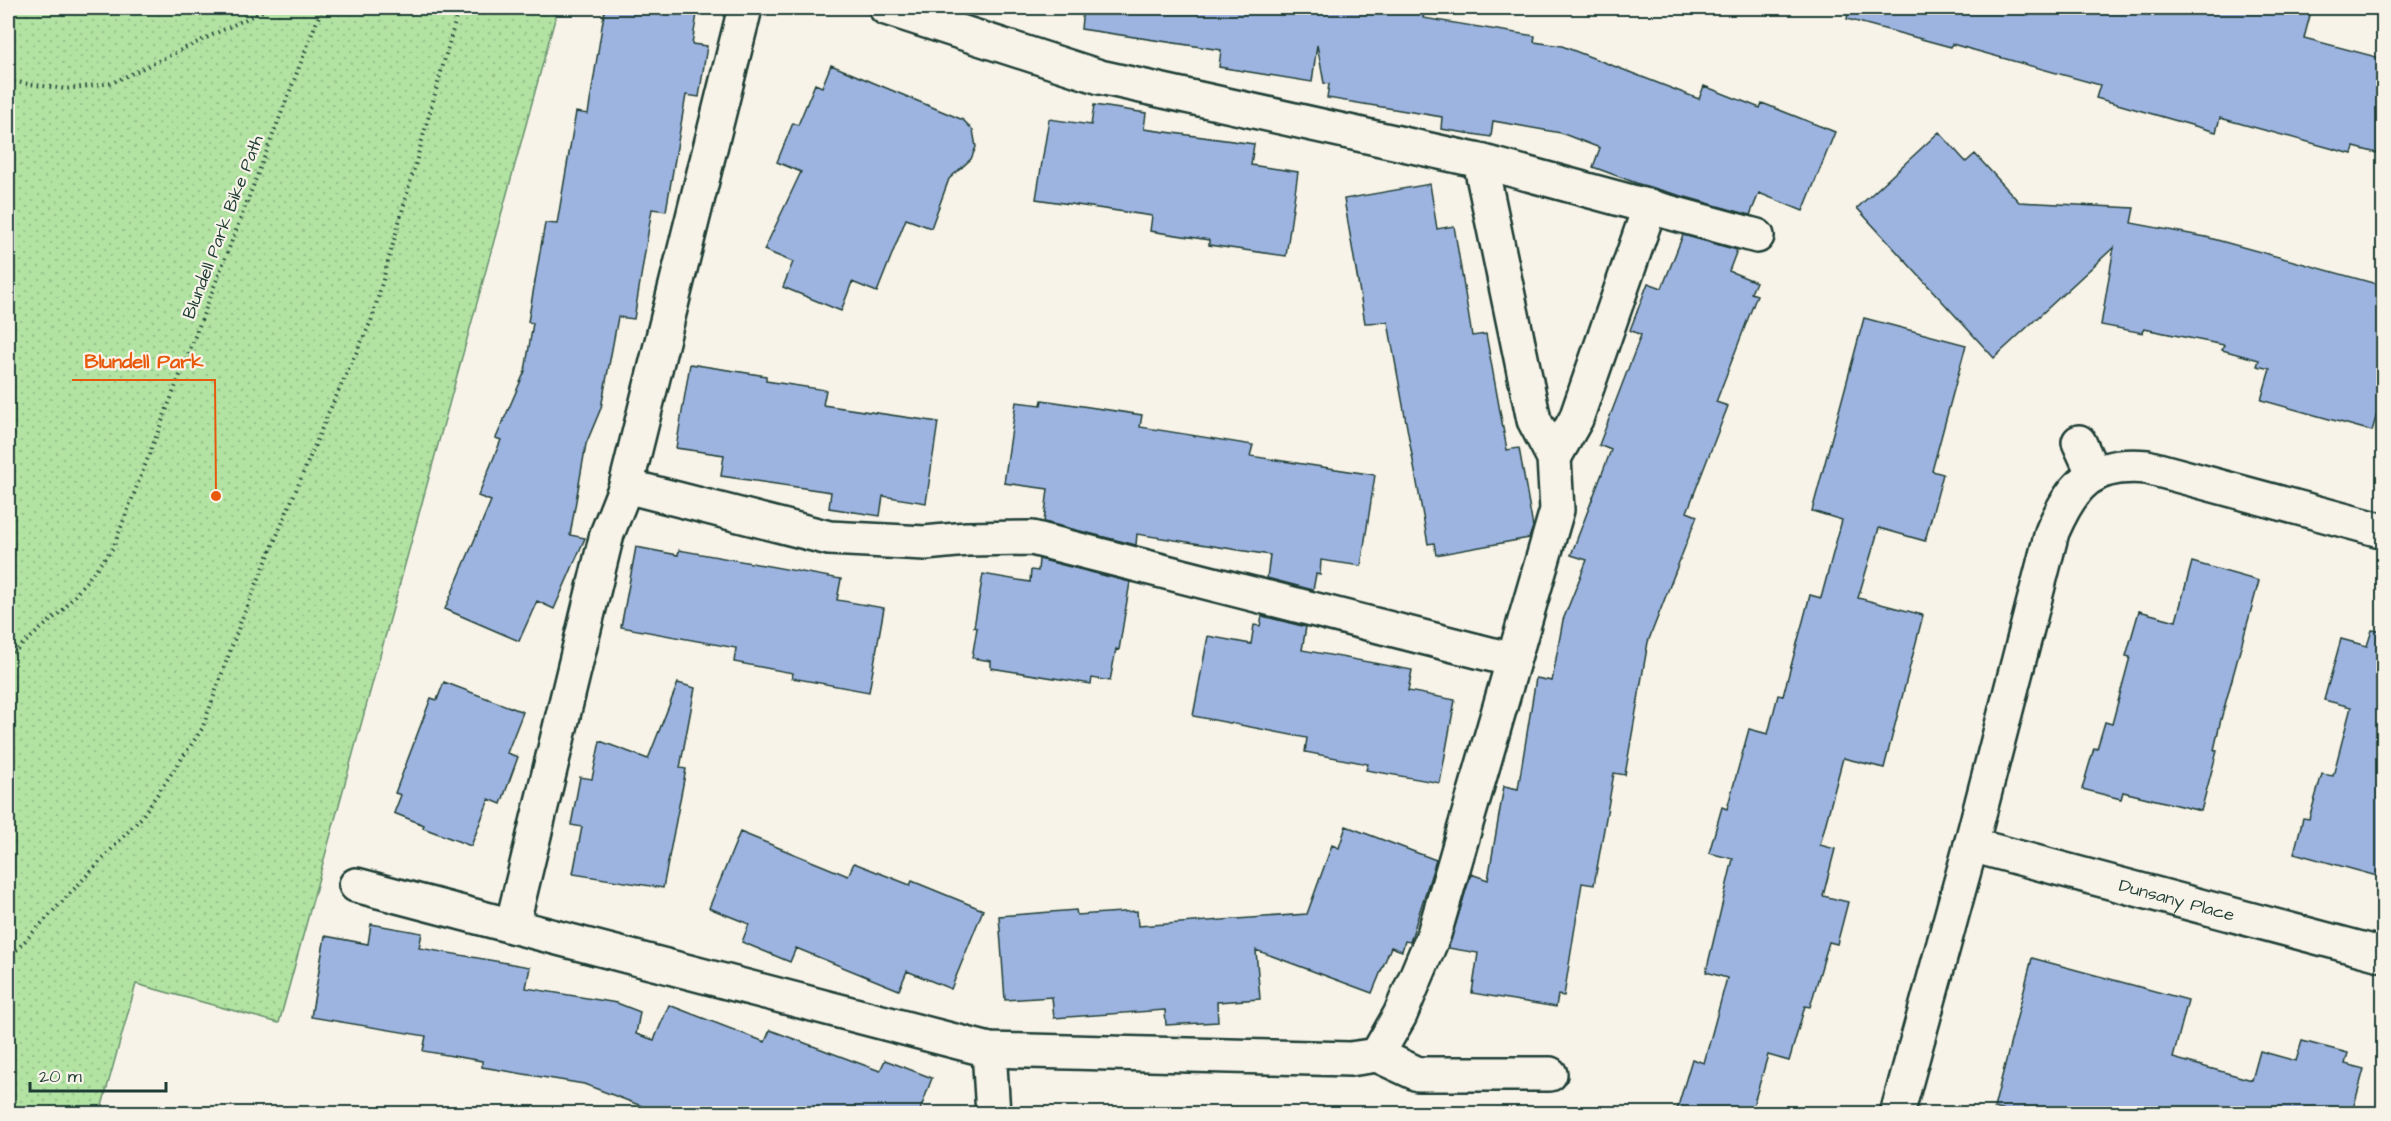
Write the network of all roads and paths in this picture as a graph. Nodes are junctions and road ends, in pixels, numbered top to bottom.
1 (269, 8) edge
2 (322, 8) edge
3 (459, 8) edge
4 (745, 8) edge
5 (886, 8) edge
6 (8, 81) edge
7 (1480, 161) junction
8 (1650, 206) junction
9 (1757, 236) dead end
10 (2079, 442) dead end
11 (1554, 458) junction
12 (2094, 475) junction
13 (626, 486) junction
14 (2384, 531) edge
15 (8, 657) edge
16 (1513, 660) junction
17 (1971, 845) junction
18 (356, 885) dead end
19 (512, 926) junction
20 (2384, 955) edge
21 (8, 959) edge
22 (989, 1050) junction
23 (1377, 1055) junction
24 (1550, 1074) dead end
25 (993, 1113) edge
26 (1897, 1113) edge

1 - 6 path
2 - 15 path, Blundell Park Bike Path
3 - 21 path
4 - 13 street
5 - 7 street
7 - 8 street
7 - 11 street
8 - 9 street
8 - 11 street
10 - 12 street
11 - 16 street
12 - 14 street
12 - 17 street
13 - 16 street
13 - 19 street
16 - 23 street
17 - 20 street, Dunsany Place
17 - 26 street
18 - 19 street
19 - 22 street
22 - 23 street
22 - 25 street
23 - 24 street

